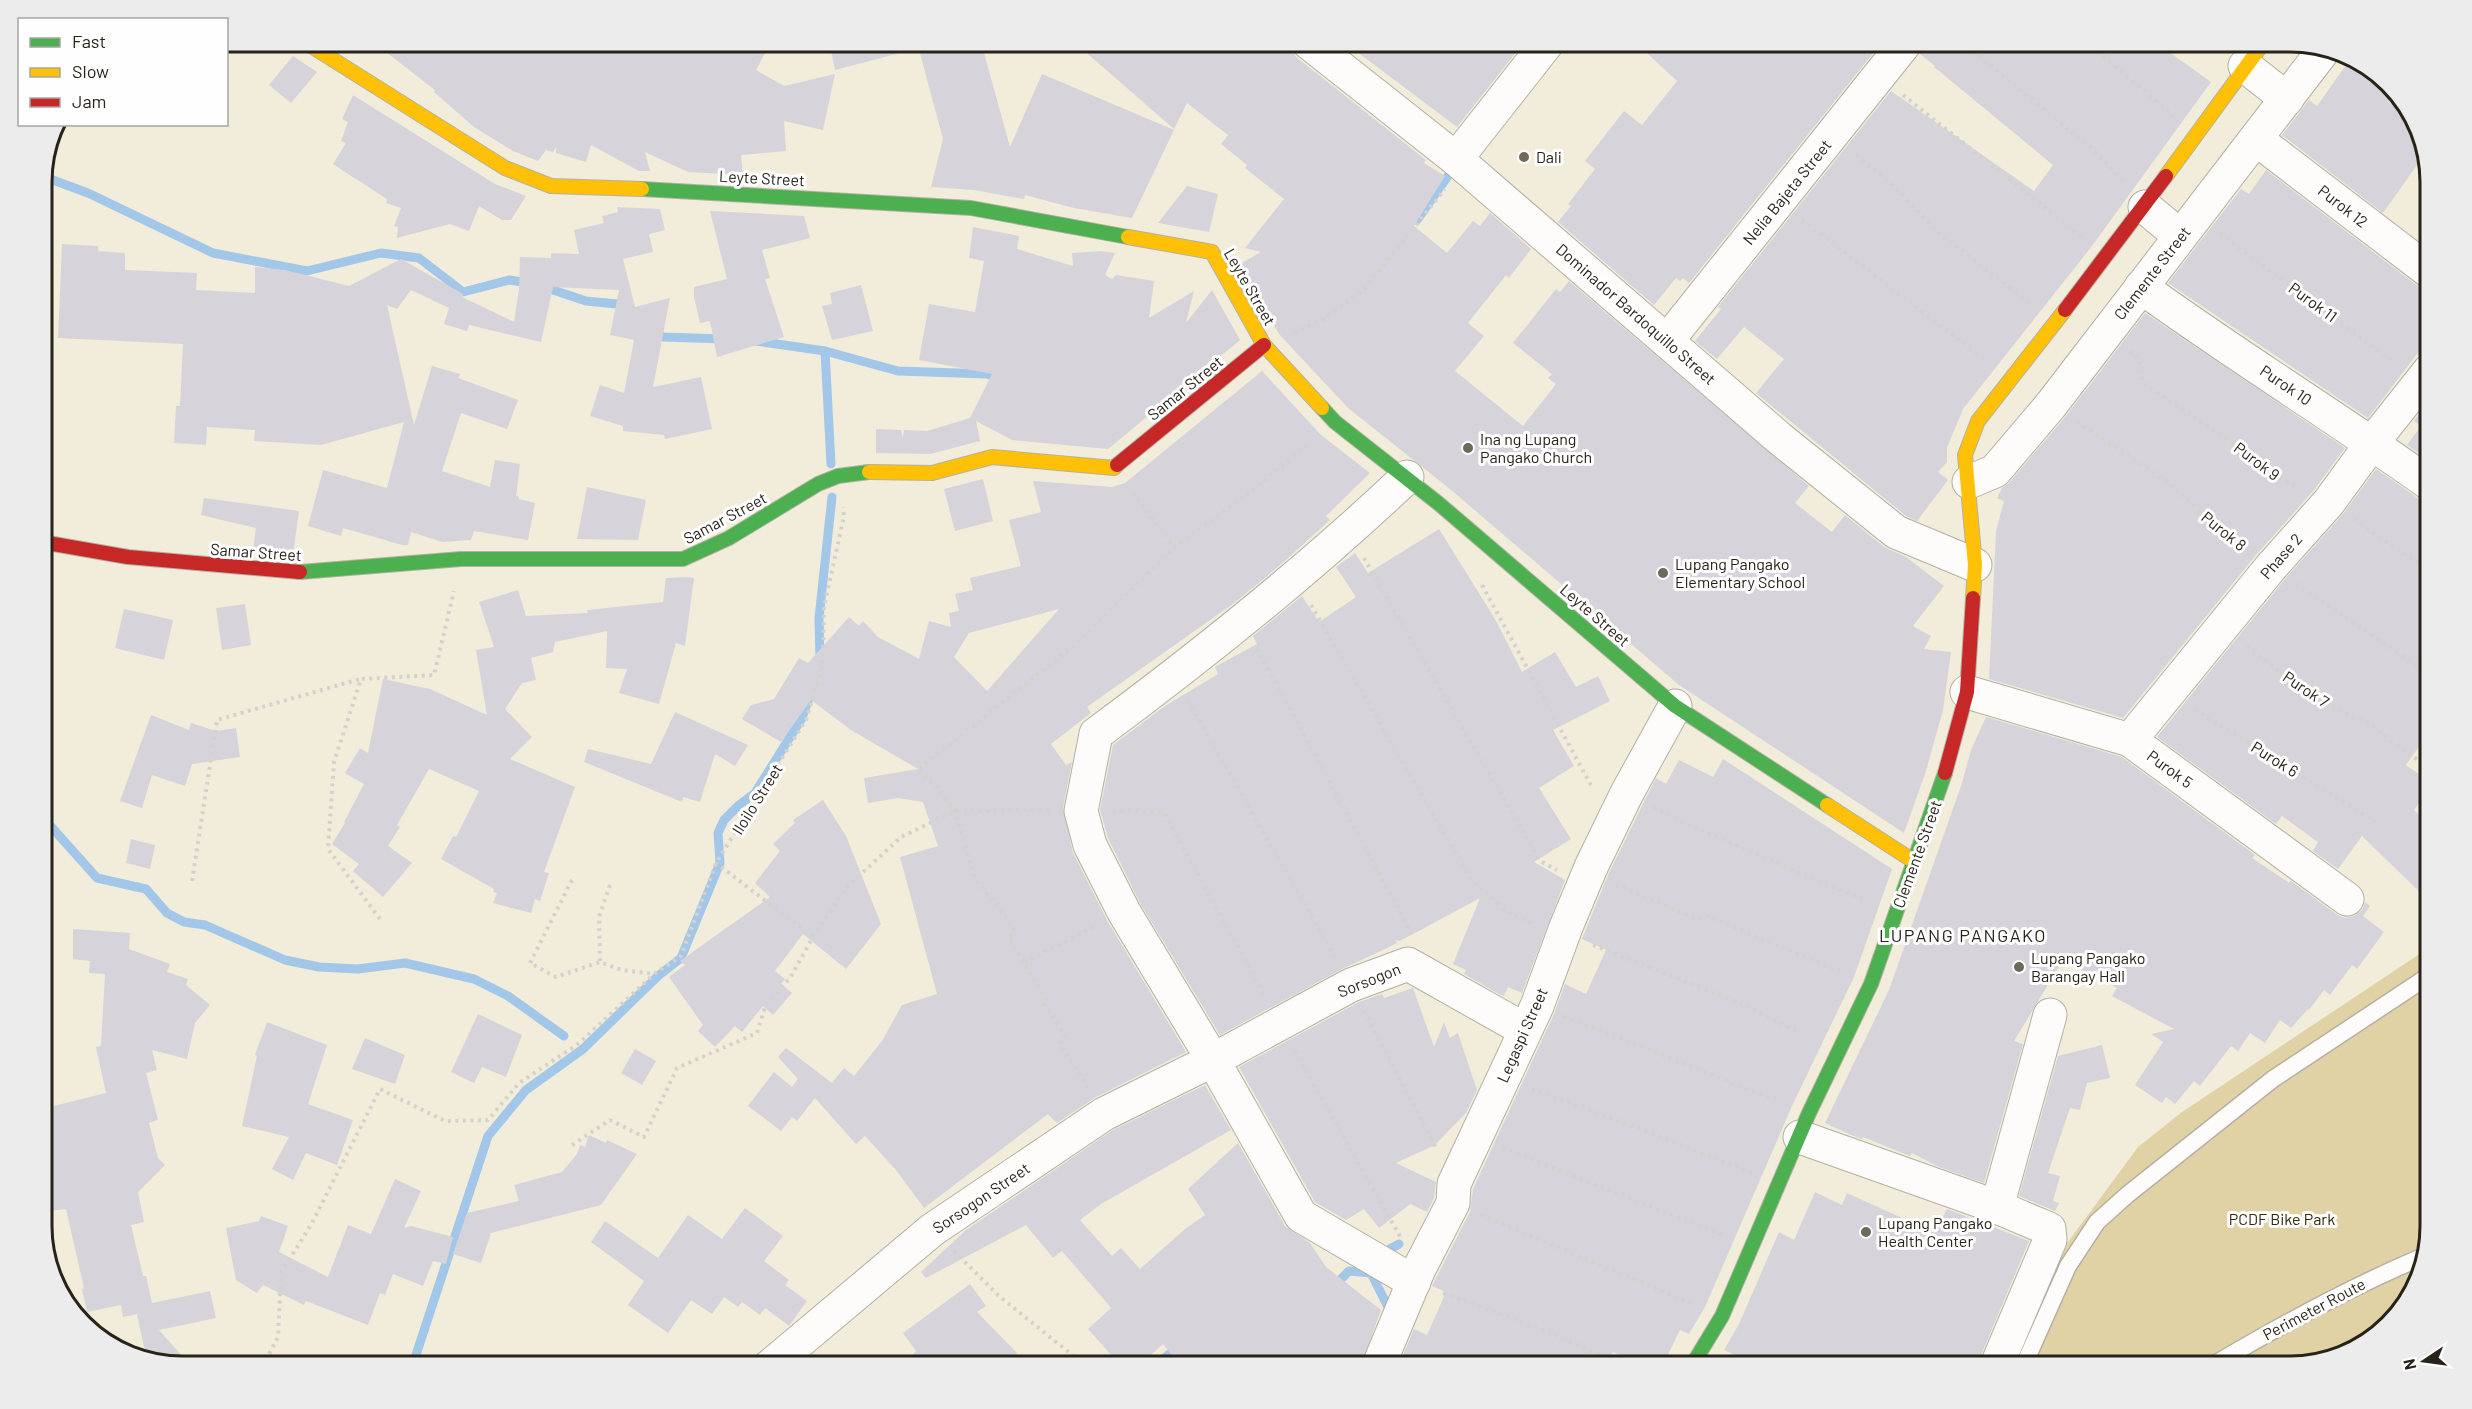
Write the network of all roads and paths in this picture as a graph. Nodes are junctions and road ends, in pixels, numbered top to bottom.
1 (321, 52) edge
2 (1321, 52) edge
3 (1541, 52) edge
4 (1898, 52) edge
5 (1973, 52) edge
6 (2098, 52) edge
7 (2255, 54) edge
8 (2319, 56) edge
9 (1879, 76) junction
10 (2287, 99) junction
11 (1832, 136) junction
12 (2197, 136) junction
13 (2256, 139) junction
14 (1460, 162) junction
15 (1779, 202) junction
16 (2145, 207) junction
17 (2188, 226) junction
18 (2107, 257) junction
19 (2419, 265) edge
20 (2141, 287) junction
21 (2055, 322) junction
22 (2105, 333) junction
23 (1667, 340) junction
24 (1264, 345) junction
25 (2419, 372) edge
26 (2011, 380) junction
27 (2419, 383) edge
28 (2051, 405) junction
29 (1335, 422) junction
30 (2372, 443) junction
31 (1114, 468) junction
32 (838, 476) junction
33 (2419, 476) edge
34 (1407, 477) junction
35 (1969, 482) junction
36 (2329, 502) junction
37 (1349, 532) junction
38 (53, 544) edge
39 (1175, 547) junction
40 (461, 559) junction
41 (1975, 565) junction
42 (2419, 565) edge
43 (2271, 567) junction
44 (1478, 576) dead end
45 (1296, 578) junction
46 (1243, 622) junction
47 (2222, 628) junction
48 (2419, 667) edge
49 (1174, 676) junction
50 (361, 679) junction
51 (1967, 692) junction
52 (2169, 693) junction
53 (1675, 706) junction
54 (2130, 740) junction
55 (2420, 762) edge
56 (1627, 793) junction
57 (1612, 824) junction
58 (2381, 825) dead end
59 (719, 862) junction
60 (1916, 862) junction
61 (1591, 870) junction
62 (572, 880) dead end
63 (192, 881) dead end
64 (610, 885) dead end
65 (2347, 899) dead end
66 (1124, 912) junction
67 (1896, 913) junction
68 (380, 919) dead end
69 (1565, 931) junction
70 (1416, 941) dead end
71 (600, 962) junction
72 (1024, 962) junction
73 (654, 974) junction
74 (2420, 982) edge
75 (1870, 984) junction
76 (1351, 985) junction
77 (2050, 1015) dead end
78 (1531, 1018) junction
79 (1796, 1030) dead end
80 (1213, 1060) junction
81 (1503, 1078) junction
82 (1104, 1114) junction
83 (1805, 1125) junction
84 (1477, 1137) junction
85 (572, 1145) dead end
86 (1779, 1184) junction
87 (1454, 1193) junction
88 (1997, 1207) junction
89 (932, 1230) junction
90 (1753, 1247) junction
91 (2415, 1260) edge
92 (1414, 1282) junction
93 (1722, 1316) junction
94 (267, 1357) edge
95 (781, 1357) edge
96 (1075, 1357) edge
97 (1382, 1357) edge
98 (1605, 1357) edge
99 (1697, 1357) edge
100 (2000, 1357) edge
101 (2028, 1357) edge
102 (2227, 1357) edge

1 - 24 street, Leyte Street
2 - 14 street, Dominador Bardoquillo Street
3 - 14 street
4 - 9 street, Nelia Bajeta Street
5 - 16 path
6 - 12 path
7 - 10 street
7 - 12 street, Clemente Street
8 - 10 street, Clemente Street
9 - 11 street, Nelia Bajeta Street
9 - 18 path
10 - 13 street, Clemente Street
11 - 15 street, Nelia Bajeta Street
11 - 21 path
12 - 16 street, Clemente Street
13 - 17 street, Clemente Street
13 - 19 street, Purok 12
14 - 23 street, Dominador Bardoquillo Street
14 - 24 path
15 - 23 street, Nelia Bajeta Street
15 - 26 path
16 - 17 street
16 - 18 street, Clemente Street
17 - 20 street, Clemente Street
17 - 25 path, Purok 11
18 - 21 street, Clemente Street
20 - 22 street, Clemente Street
20 - 30 street, Purok 10
21 - 26 street, Clemente Street
22 - 28 street, Clemente Street
22 - 36 path, Purok 9
23 - 41 street, Dominador Bardoquillo Street
24 - 29 street, Leyte Street
24 - 31 street, Samar Street
26 - 35 street, Clemente Street
27 - 30 street, Phase 2
28 - 35 street, Clemente Street
28 - 43 path, Purok 8
29 - 34 street, Leyte Street
29 - 39 path
30 - 33 street, Purok 10
30 - 36 street, Phase 2
31 - 32 street, Samar Street
31 - 39 path
32 - 40 street, Samar Street
32 - 59 path, Iloilo Street
34 - 37 street
34 - 53 street, Leyte Street
35 - 41 street, Clemente Street
36 - 42 path, Purok 9
36 - 43 street, Phase 2
37 - 45 street
37 - 61 path
38 - 40 street, Samar Street
39 - 72 path
40 - 50 path
41 - 51 street, Clemente Street
43 - 47 street, Phase 2
43 - 48 path, Purok 8
44 - 57 path
45 - 46 street
45 - 69 path
46 - 49 street
46 - 70 path
47 - 52 street, Phase 2
47 - 55 path, Purok 7
49 - 66 street
49 - 76 path
50 - 63 path
50 - 68 path
51 - 54 street, Purok 5
51 - 60 street, Clemente Street
52 - 54 street, Phase 2
52 - 58 path, Purok 6
53 - 56 street, Legaspi Street
53 - 60 street, Leyte Street
54 - 65 street, Purok 5
56 - 57 street, Legaspi Street
56 - 67 path
57 - 61 street, Legaspi Street
59 - 73 path, Iloilo Street
59 - 85 path
60 - 67 street, Clemente Street
61 - 69 street, Legaspi Street
61 - 75 path
62 - 71 path
64 - 71 path
66 - 72 path
66 - 80 street
67 - 75 street, Clemente Street
69 - 78 street, Legaspi Street
69 - 79 path
71 - 73 path
72 - 82 path
73 - 94 path, Iloilo Street
74 - 101 lane
75 - 83 street, Clemente Street
76 - 78 street, Sorsogon
76 - 80 street, Sorsogon
76 - 87 path
77 - 88 street
78 - 81 street, Legaspi Street
78 - 83 path
80 - 82 street, Sorsogon Street
80 - 92 street
81 - 84 street, Legaspi Street
81 - 86 path
82 - 89 street, Sorsogon Street
83 - 86 street, Clemente Street
83 - 88 street
84 - 87 street, Legaspi Street
84 - 90 path
86 - 90 street, Clemente Street
87 - 92 street, Legaspi Street
87 - 93 path
88 - 100 street
89 - 95 street, Sorsogon Street
89 - 96 path
90 - 93 street, Clemente Street
91 - 102 lane, Perimeter Route
92 - 97 street, Legaspi Street
92 - 98 path
93 - 99 street, Clemente Street

